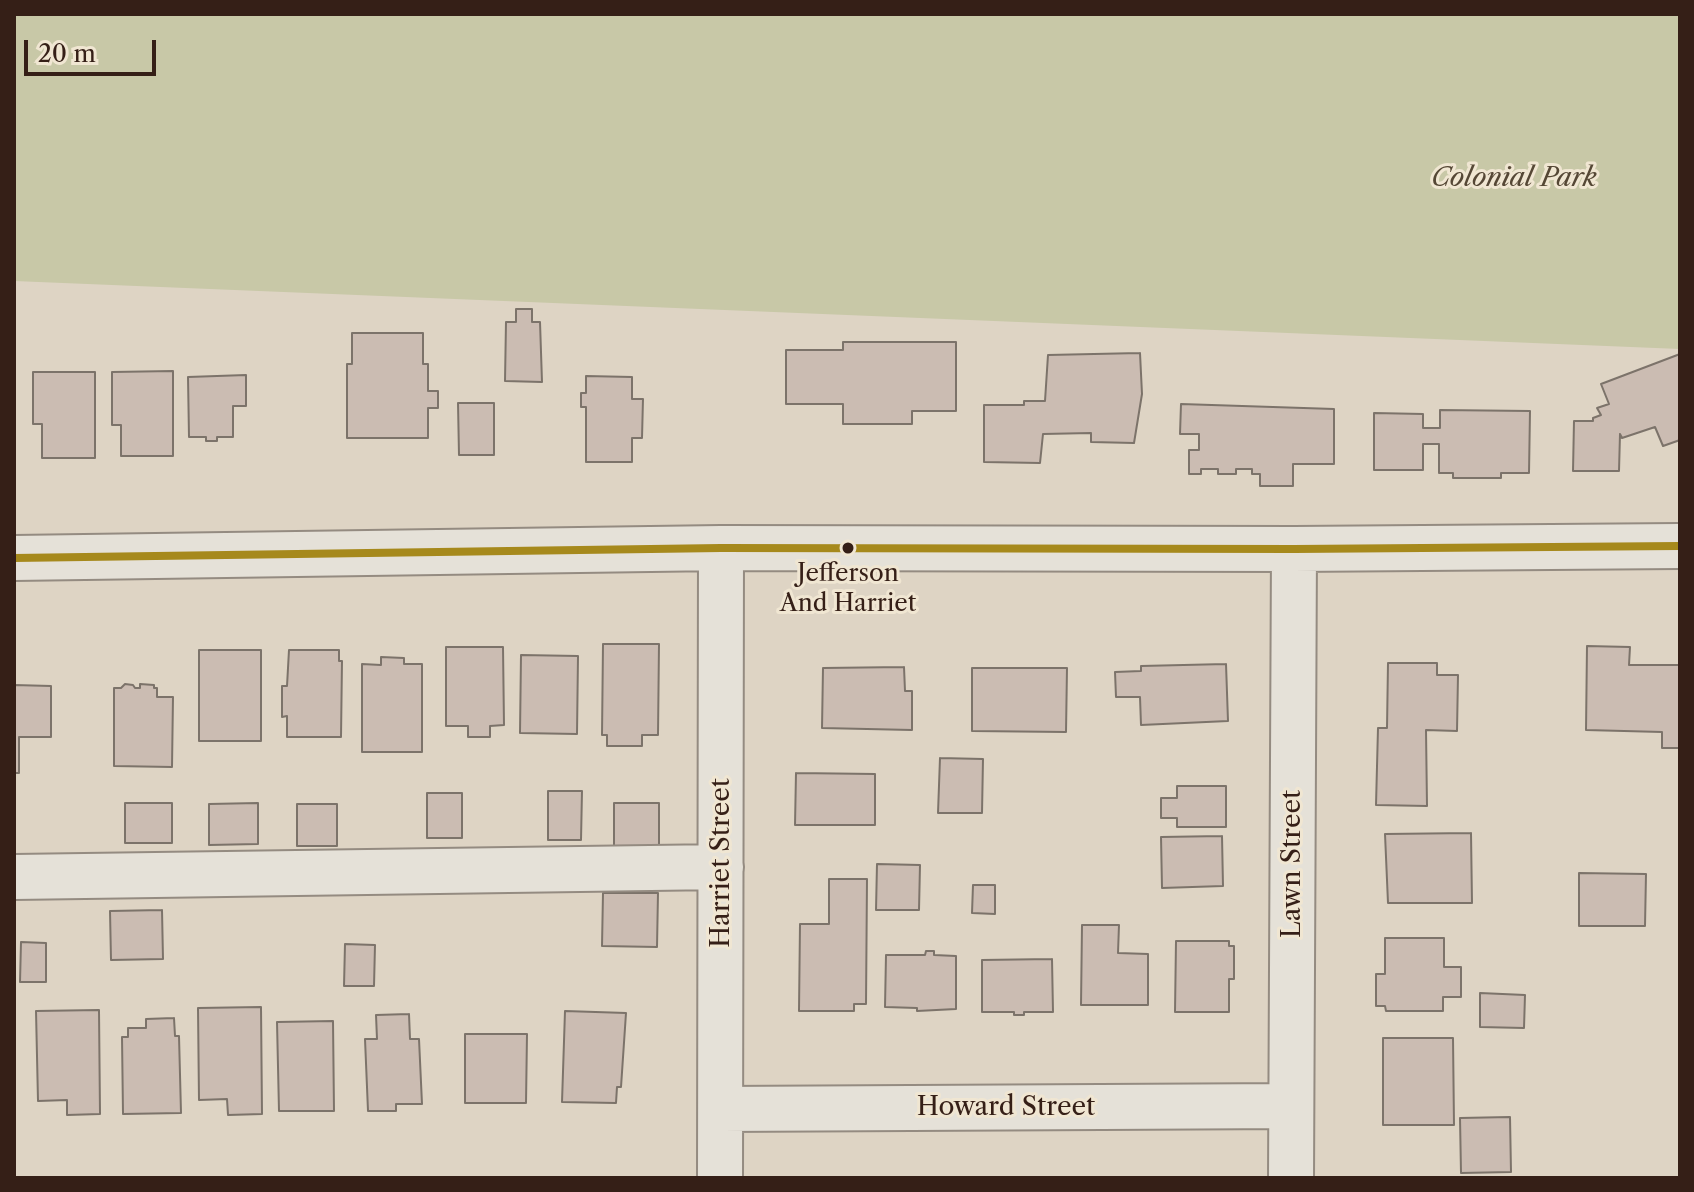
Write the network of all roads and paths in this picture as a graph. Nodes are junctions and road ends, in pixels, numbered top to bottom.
1 (1680, 546) edge
2 (721, 548) junction
3 (1294, 549) junction
4 (14, 558) edge
5 (721, 867) junction
6 (14, 877) edge
7 (1291, 1106) junction
8 (721, 1109) junction
9 (720, 1178) edge
10 (1291, 1178) edge

1 - 3 street
2 - 3 street
2 - 4 street
2 - 5 street, Harriet Street
3 - 7 street, Lawn Street
5 - 6 street
5 - 8 street, Harriet Street
7 - 8 street, Howard Street
7 - 10 street, Lawn Street
8 - 9 street, Harriet Street

